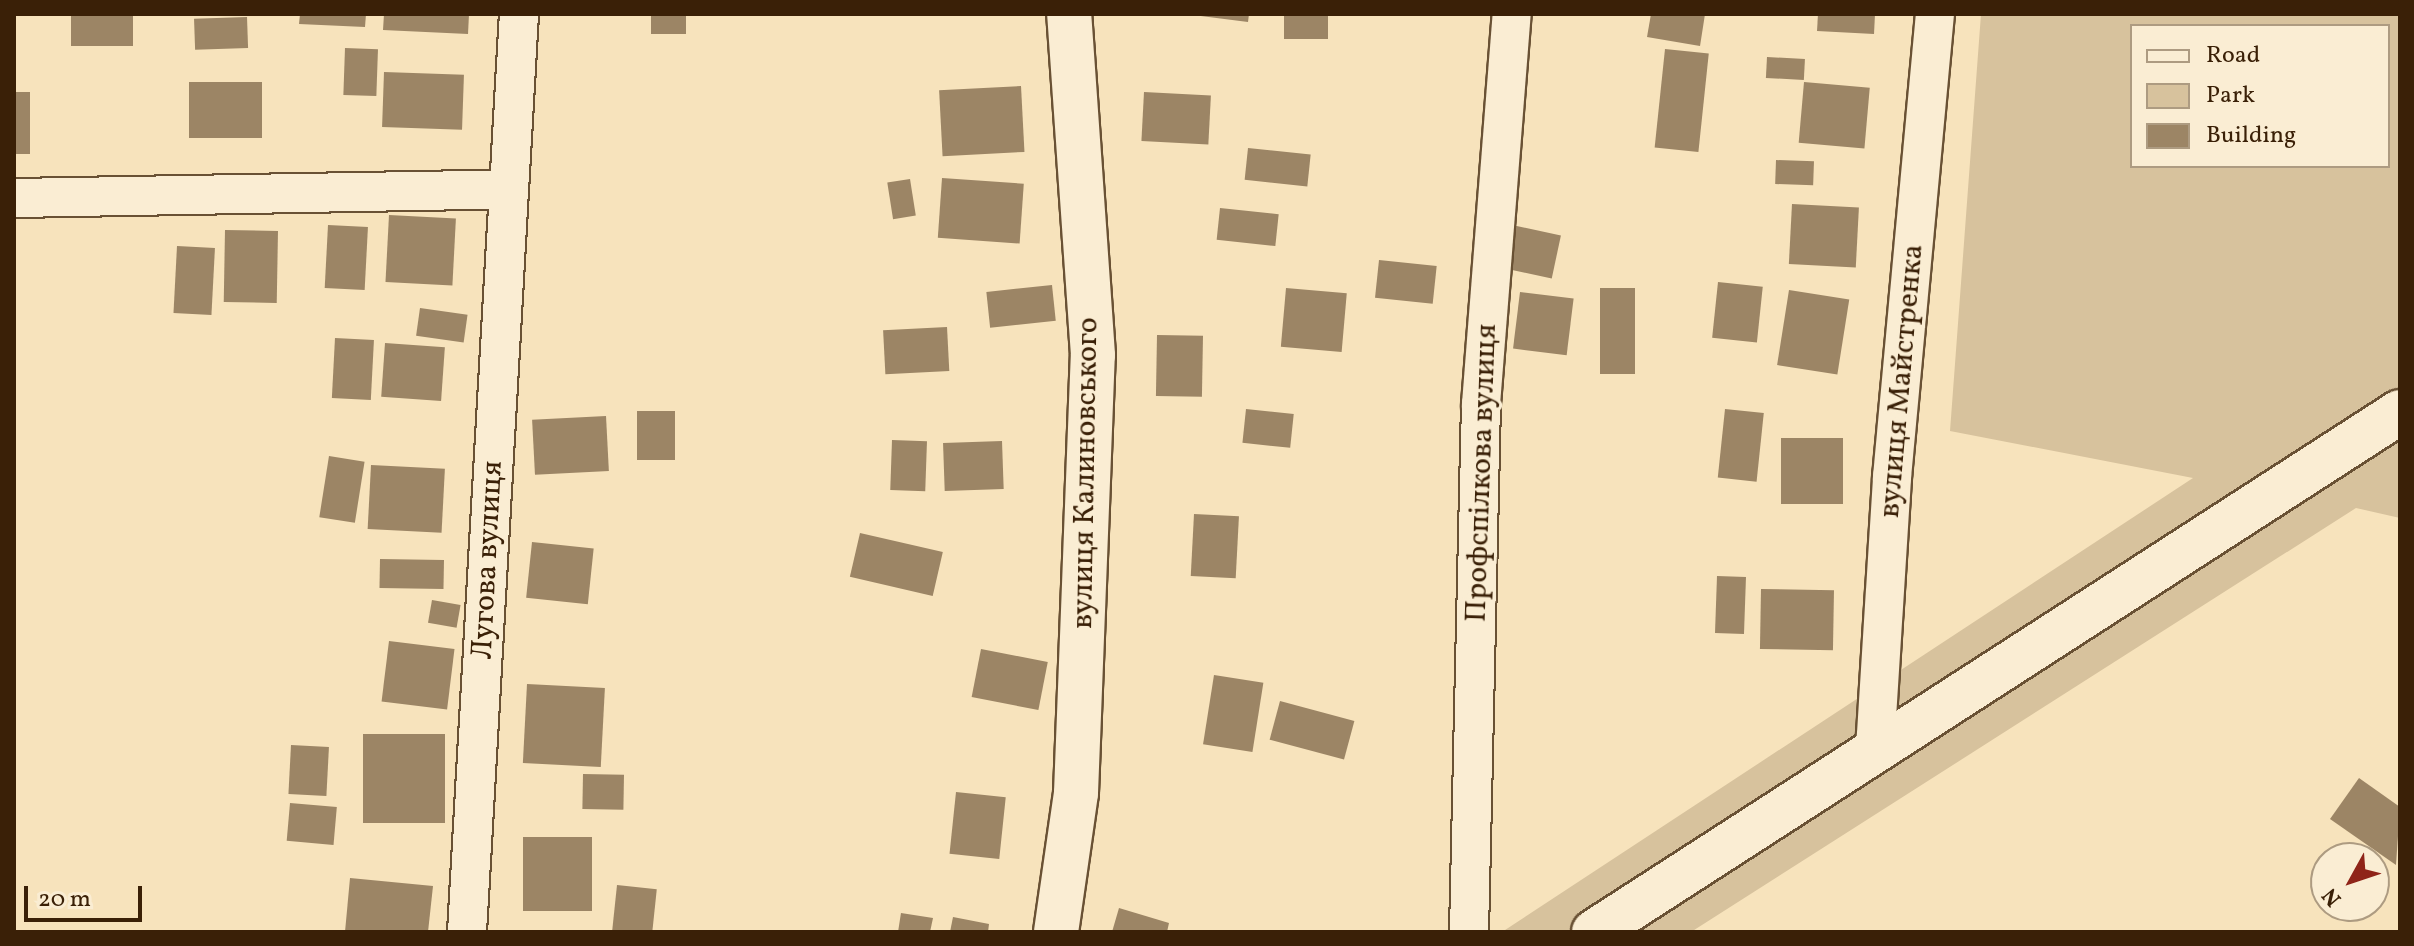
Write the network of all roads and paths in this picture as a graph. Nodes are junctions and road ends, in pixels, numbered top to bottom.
1 (519, 14) edge
2 (1069, 14) edge
3 (1512, 14) edge
4 (1935, 14) edge
5 (509, 189) junction
6 (14, 198) edge
7 (2400, 412) edge
8 (1875, 749) junction
9 (467, 932) edge
10 (1056, 932) edge
11 (1469, 932) edge
12 (1594, 932) edge

1 - 5 street, Лугова вулиця
2 - 10 street, вулиця Калиновського
3 - 11 street, Профспілкова вулиця
4 - 8 street, вулиця Майстренка
5 - 6 street
5 - 9 street, Лугова вулиця
7 - 8 street
8 - 12 street

